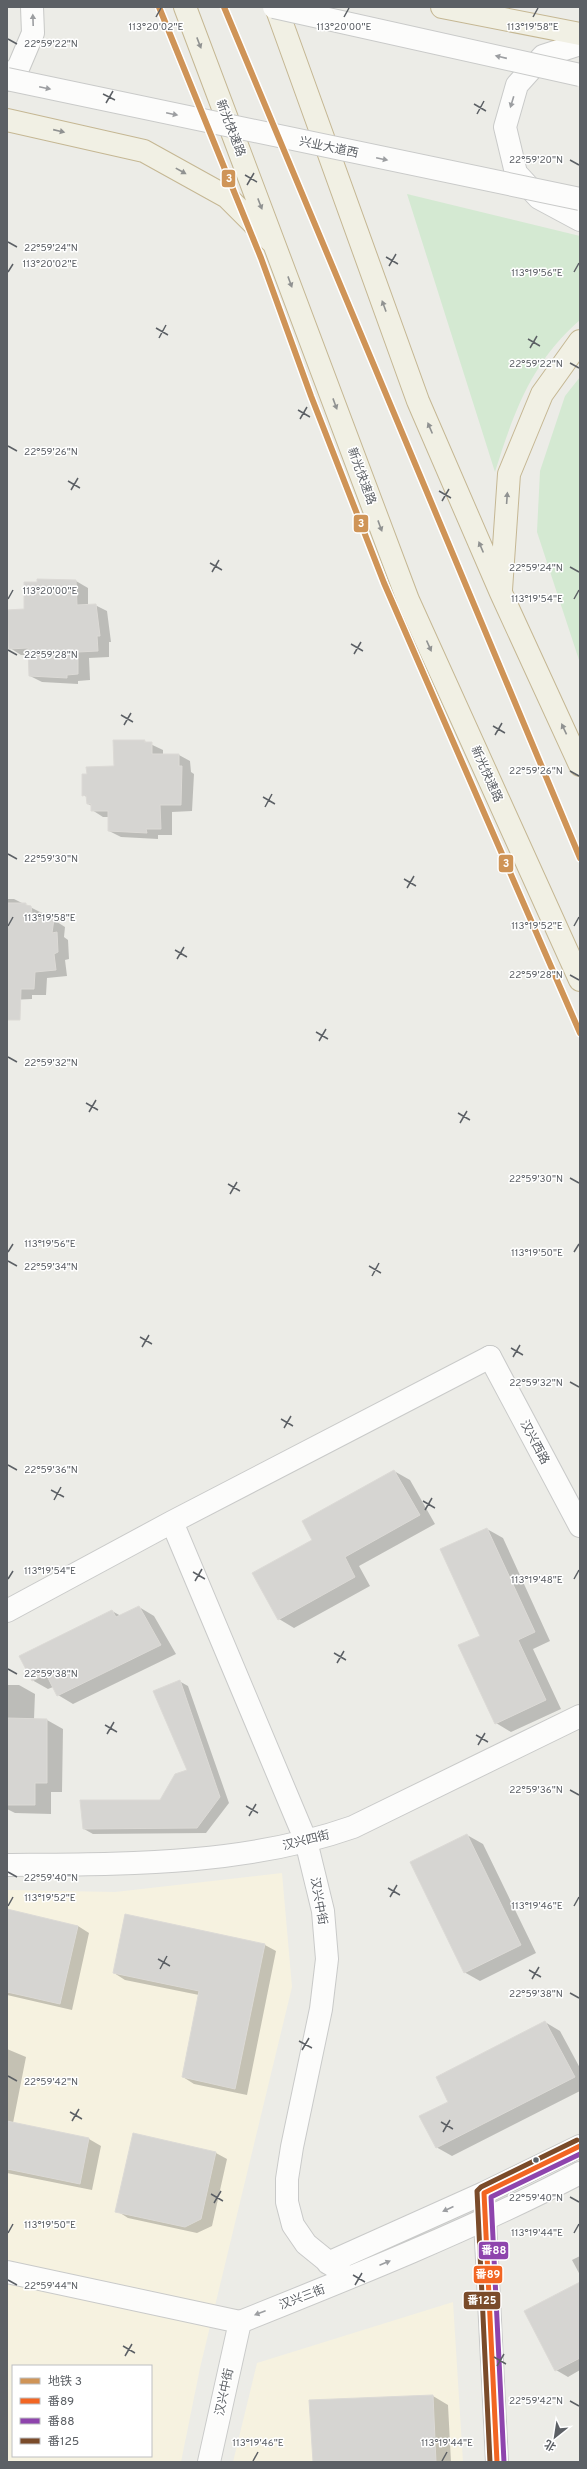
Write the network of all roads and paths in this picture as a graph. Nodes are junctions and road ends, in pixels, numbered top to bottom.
1 (32, 7) edge
2 (185, 7) edge
3 (275, 7) edge
4 (442, 7) edge
5 (580, 34) edge
6 (580, 44) edge
7 (580, 75) edge
8 (7, 80) edge
9 (7, 120) edge
10 (580, 199) edge
11 (580, 220) edge
12 (276, 246) junction
13 (580, 341) edge
14 (501, 593) junction
15 (580, 765) edge
16 (580, 980) edge
17 (172, 1522) junction
18 (580, 1526) edge
19 (7, 1611) edge
20 (580, 1716) edge
21 (306, 1841) junction
22 (7, 1865) edge
23 (580, 2146) edge
24 (580, 2173) edge
25 (484, 2193) junction
26 (484, 2220) junction
27 (328, 2263) junction
28 (7, 2272) edge
29 (349, 2279) junction
30 (240, 2322) junction
31 (209, 2462) edge
32 (498, 2462) edge

8 -> 1 street
2 -> 12 highway, 新光快速路
7 -> 3 street, bridge
14 -> 3 highway
4 - 5 highway
6 -> 11 street
8 -> 10 street, 兴业大道西, bridge
9 -> 12 highway
12 -> 16 highway, 新光快速路
14 -> 13 highway
15 -> 14 highway
17 - 18 street, 汉兴西路
17 - 19 street
17 - 21 street, 汉兴中街
20 - 21 street, 汉兴四街
21 - 22 street, 汉兴四街
21 - 27 street, 汉兴中街
23 - 25 street
24 - 26 street, 汉兴三街
25 - 26 street
25 -> 27 street
29 -> 26 street, 汉兴三街
26 - 32 street
27 - 29 street, 汉兴中街
28 - 30 street
29 -> 30 street, 汉兴三街
30 - 31 street, 汉兴中街

